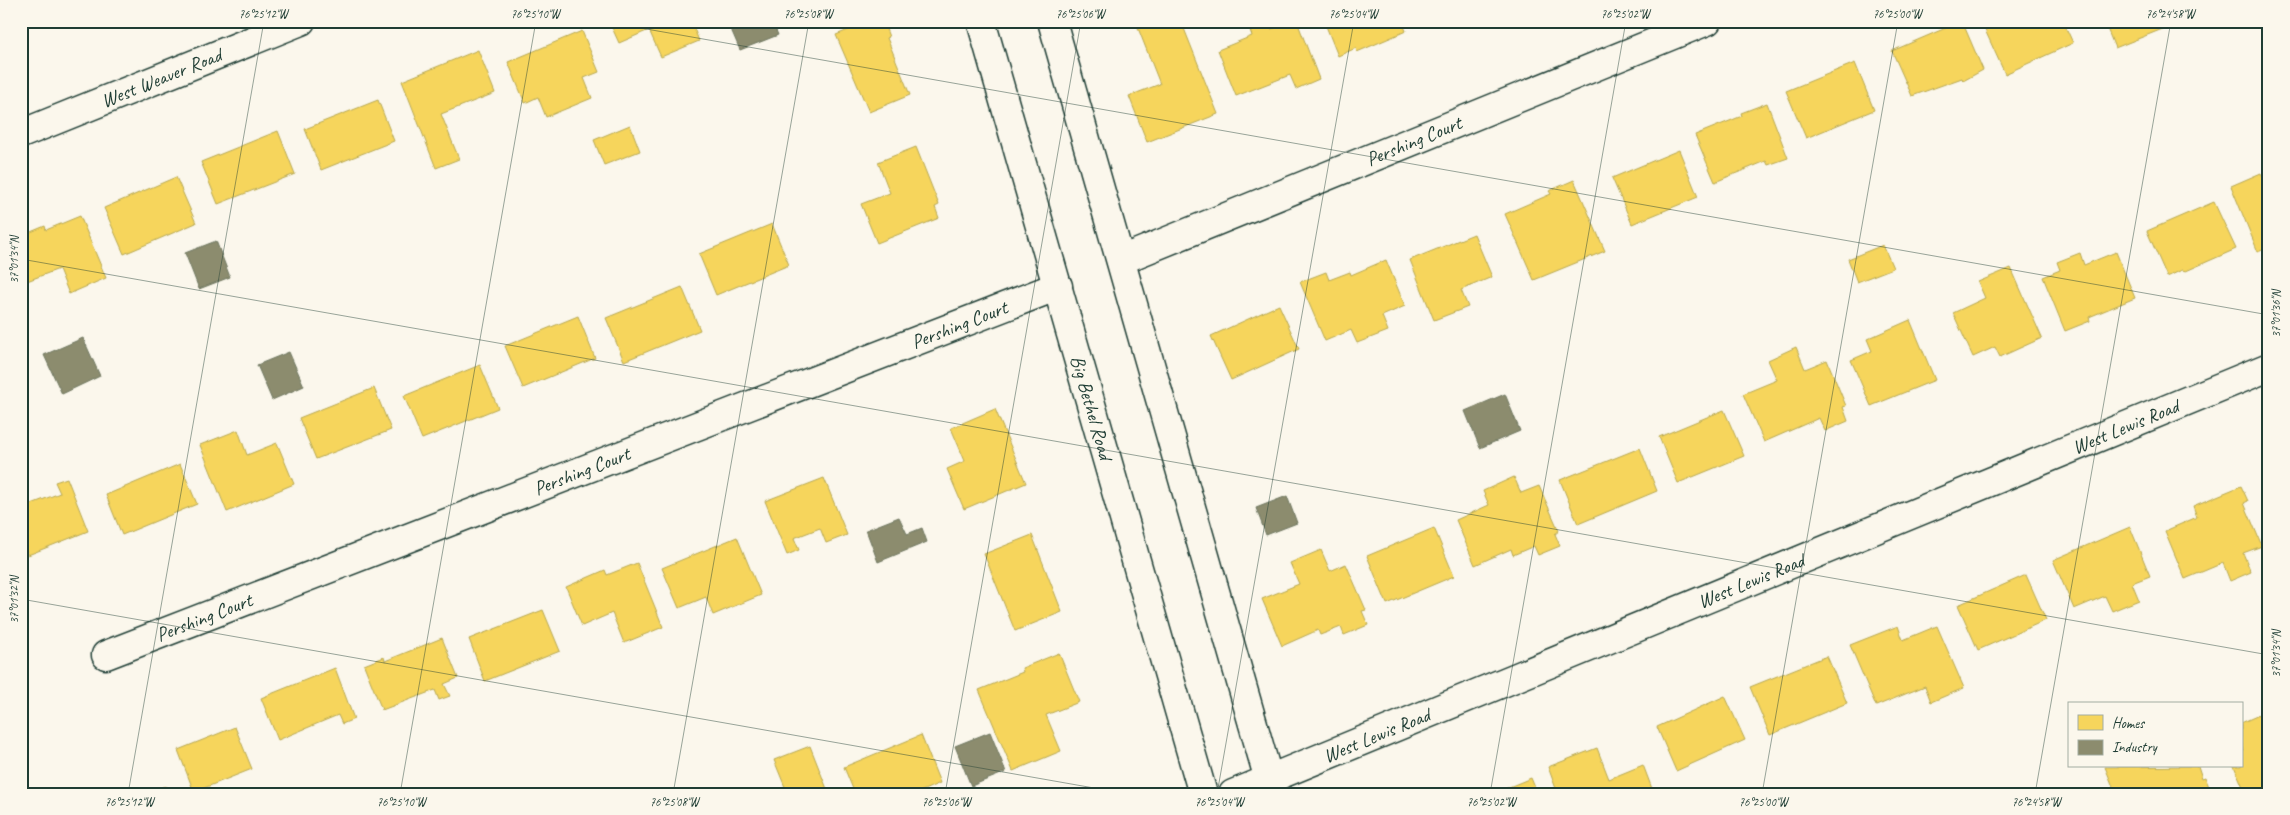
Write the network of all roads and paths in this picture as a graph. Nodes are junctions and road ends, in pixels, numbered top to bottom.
1 (301, 21) edge
2 (981, 21) edge
3 (1052, 21) edge
4 (1707, 21) edge
5 (21, 134) edge
6 (1121, 260) junction
7 (1058, 286) junction
8 (2269, 367) edge
9 (106, 655) dead end
10 (1271, 786) edge
11 (1203, 794) edge
12 (1233, 794) edge

1 - 5 street, West Weaver Road
2 - 7 street, Big Bethel Road
3 - 6 street
4 - 6 street, Pershing Court
6 - 10 street
7 - 9 street, Pershing Court
7 - 11 street, Big Bethel Road
8 - 10 street, West Lewis Road
10 - 12 street, West Lewis Road

